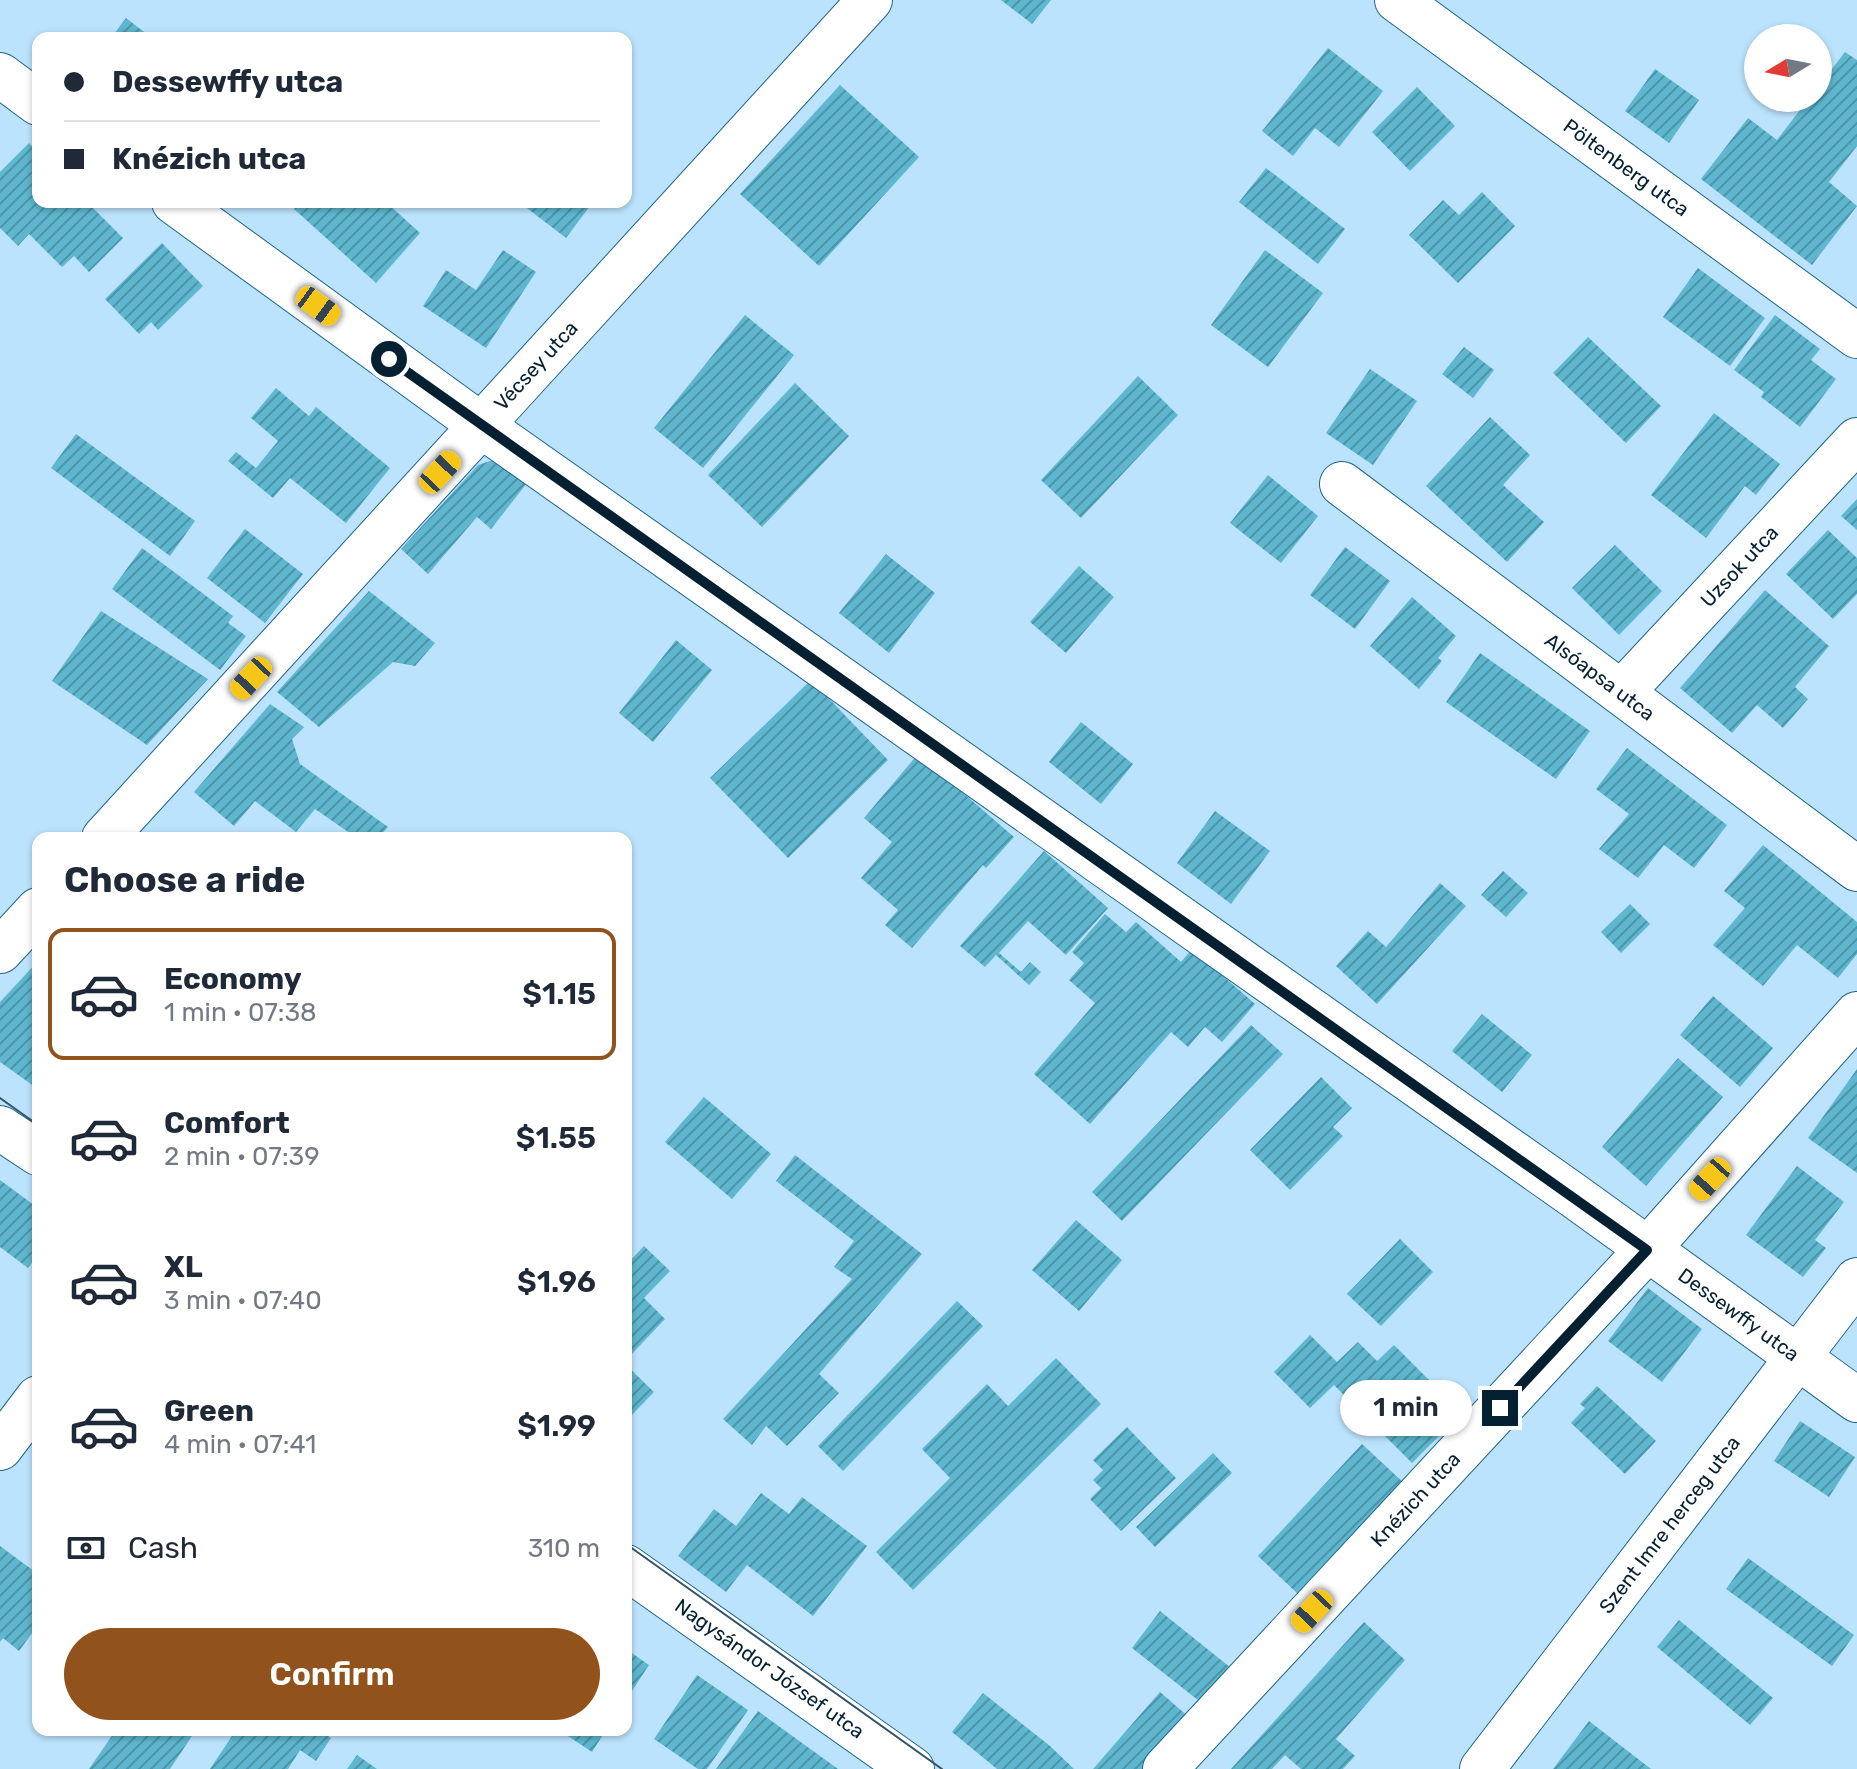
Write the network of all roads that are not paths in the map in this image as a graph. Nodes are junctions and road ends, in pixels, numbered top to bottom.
1 (870, 0) edge
2 (1397, 0) edge
3 (0, 75) edge
4 (32, 99) edge
5 (182, 208) edge
6 (1857, 336) edge
7 (482, 426) junction
8 (1857, 440) edge
9 (1342, 484) dead end
10 (1622, 692) junction
11 (110, 832) edge
12 (1857, 869) edge
13 (32, 916) edge
14 (0, 951) edge
15 (1857, 1014) edge
16 (0, 1128) edge
17 (32, 1149) edge
18 (1647, 1250) junction
19 (1857, 1280) edge
20 (1799, 1357) junction
21 (1857, 1400) edge
22 (32, 1406) edge
23 (0, 1448) edge
24 (632, 1571) edge
25 (904, 1767) edge
26 (1165, 1769) edge
27 (1482, 1769) edge

1 - 7 street, Vécsey utca
2 - 6 street, Pöltenberg utca
3 - 4 street
5 - 7 street, Dessewffy utca
7 - 11 street, Vécsey utca
7 - 18 street, Dessewffy utca
8 - 10 street, Uzsok utca
9 - 10 street, Alsóapsa utca
10 - 12 street, Alsóapsa utca
13 - 14 street
15 - 18 street, Knézich utca
16 - 17 street
18 - 20 street, Dessewffy utca
18 - 26 street, Knézich utca
19 - 20 street, Szent Imre herceg utca
20 - 21 street, Dessewffy utca
20 - 27 street, Szent Imre herceg utca
22 - 23 street
24 - 25 street, Nagysándor József utca

